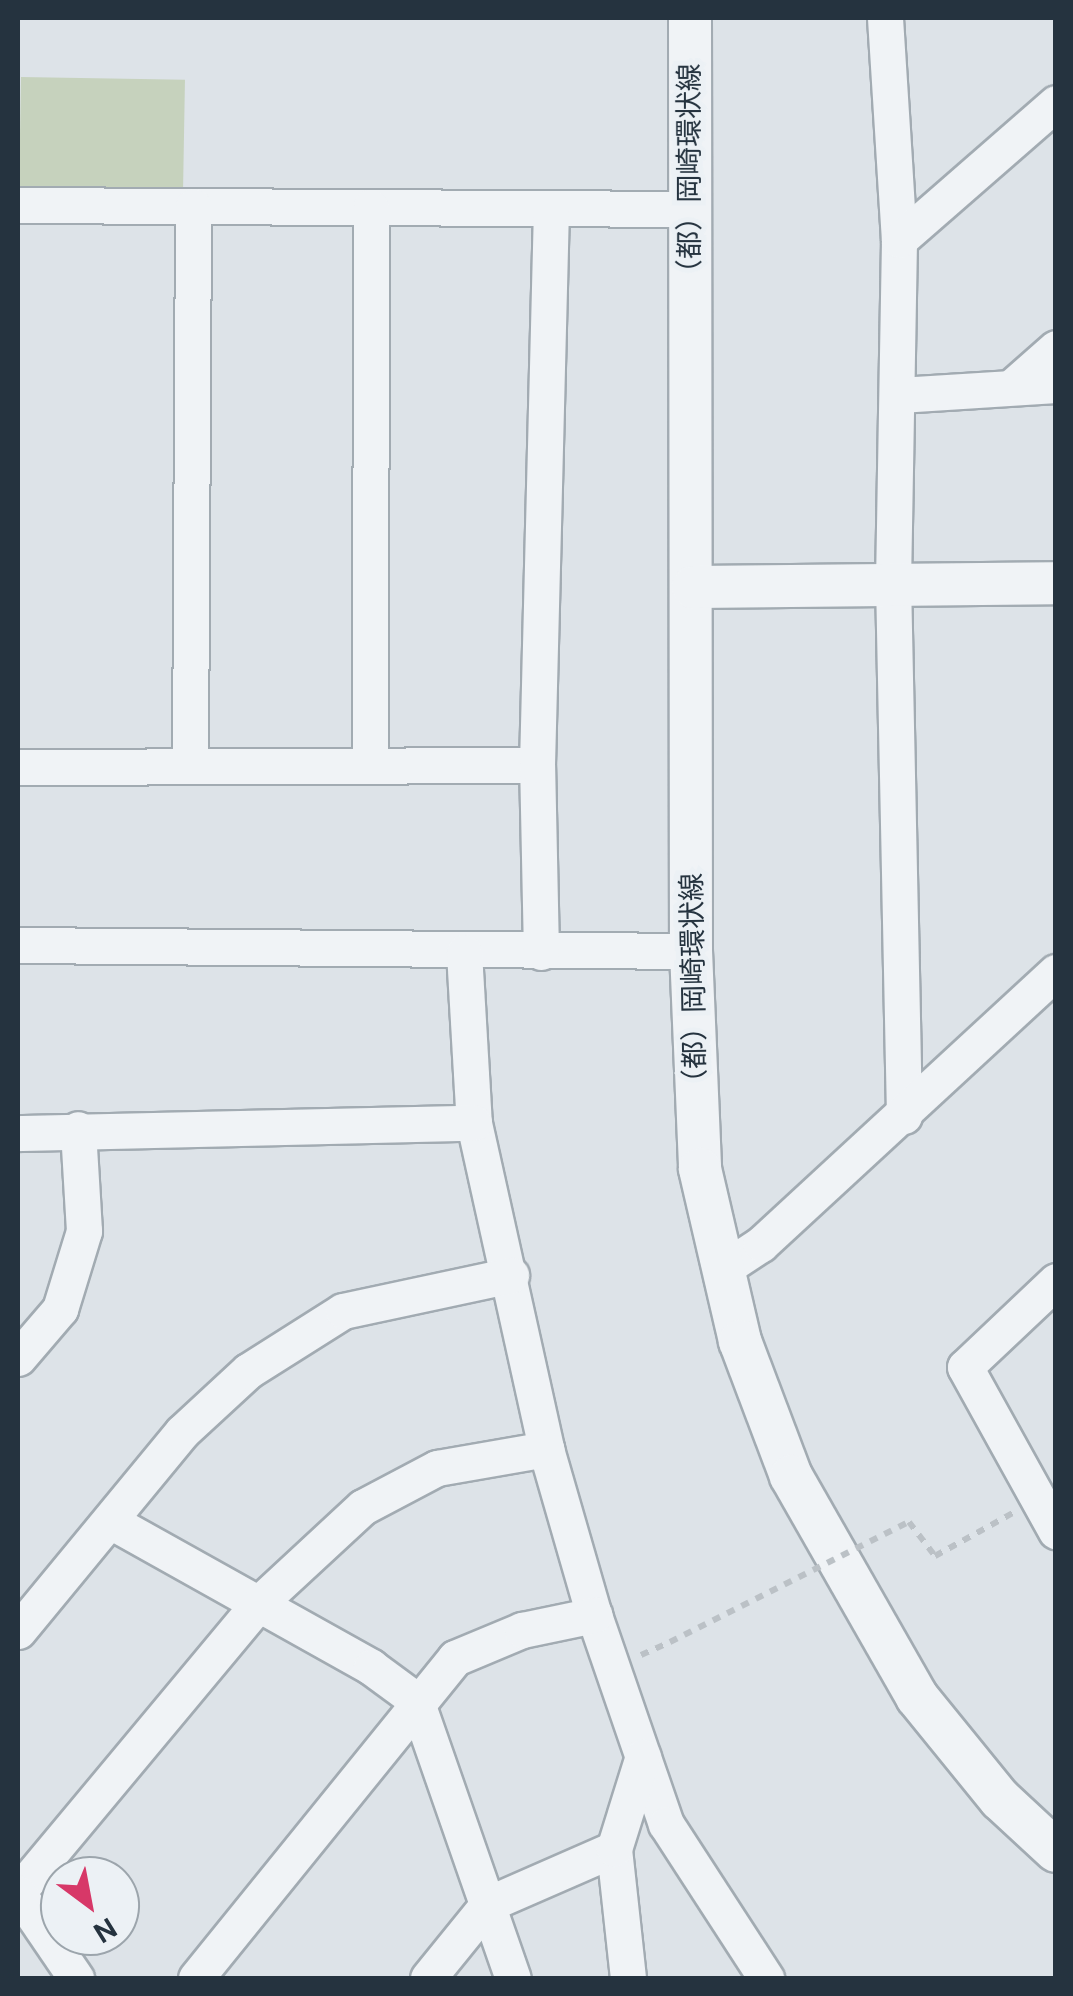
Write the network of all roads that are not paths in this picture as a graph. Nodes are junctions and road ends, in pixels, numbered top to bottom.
1 (690, 18) edge
2 (884, 18) edge
3 (1056, 103) edge
4 (18, 205) edge
5 (193, 206) junction
6 (371, 207) junction
7 (550, 208) junction
8 (690, 208) junction
9 (898, 240) junction
10 (1056, 348) edge
11 (1014, 385) junction
12 (1056, 385) edge
13 (898, 396) junction
14 (893, 581) junction
15 (1056, 582) edge
16 (693, 587) junction
17 (370, 763) junction
18 (190, 765) junction
19 (537, 765) junction
20 (18, 767) edge
21 (18, 945) edge
22 (464, 952) junction
23 (541, 952) junction
24 (691, 952) junction
25 (1056, 972) edge
26 (904, 1116) junction
27 (474, 1123) junction
28 (78, 1130) junction
29 (18, 1133) edge
30 (723, 1268) junction
31 (510, 1275) junction
32 (1056, 1280) edge
33 (18, 1358) edge
34 (546, 1450) junction
35 (1048, 1516) edge
36 (112, 1522) junction
37 (257, 1605) junction
38 (594, 1615) junction
39 (18, 1631) edge
40 (416, 1700) junction
41 (643, 1756) junction
42 (614, 1850) junction
43 (1056, 1851) edge
44 (18, 1892) edge
45 (488, 1904) junction
46 (76, 1978) edge
47 (196, 1978) edge
48 (428, 1978) edge
49 (514, 1978) edge
50 (628, 1978) edge
51 (766, 1978) edge

1 - 8 street, （都）岡崎環状線
2 - 9 street
3 - 9 street
4 - 5 street
5 - 6 street
5 - 18 street
6 - 7 street
6 - 17 street
7 - 8 street
7 - 19 street
8 - 16 street, （都）岡崎環状線
9 - 13 street
10 - 11 street
11 - 12 street
11 - 13 street
13 - 14 street
14 - 15 street
14 - 16 street
14 - 26 street
16 - 24 street, （都）岡崎環状線
17 - 18 street
17 - 19 street
18 - 20 street
19 - 23 street
21 - 22 street
22 - 23 street
22 - 27 street
23 - 24 street
24 - 30 street, （都）岡崎環状線
25 - 26 street
26 - 30 street
27 - 28 street
27 - 31 street
28 - 29 street
28 - 33 street
30 - 43 street, （都）岡崎環状線
31 - 34 street
31 - 36 street
32 - 35 street
34 - 37 street
34 - 38 street
36 - 37 street
36 - 39 street
37 - 40 street
37 - 44 street
38 - 40 street
38 - 41 street
40 - 45 street
40 - 47 street
41 - 42 street
41 - 51 street
42 - 45 street
42 - 50 street
44 - 46 street
45 - 48 street
45 - 49 street

